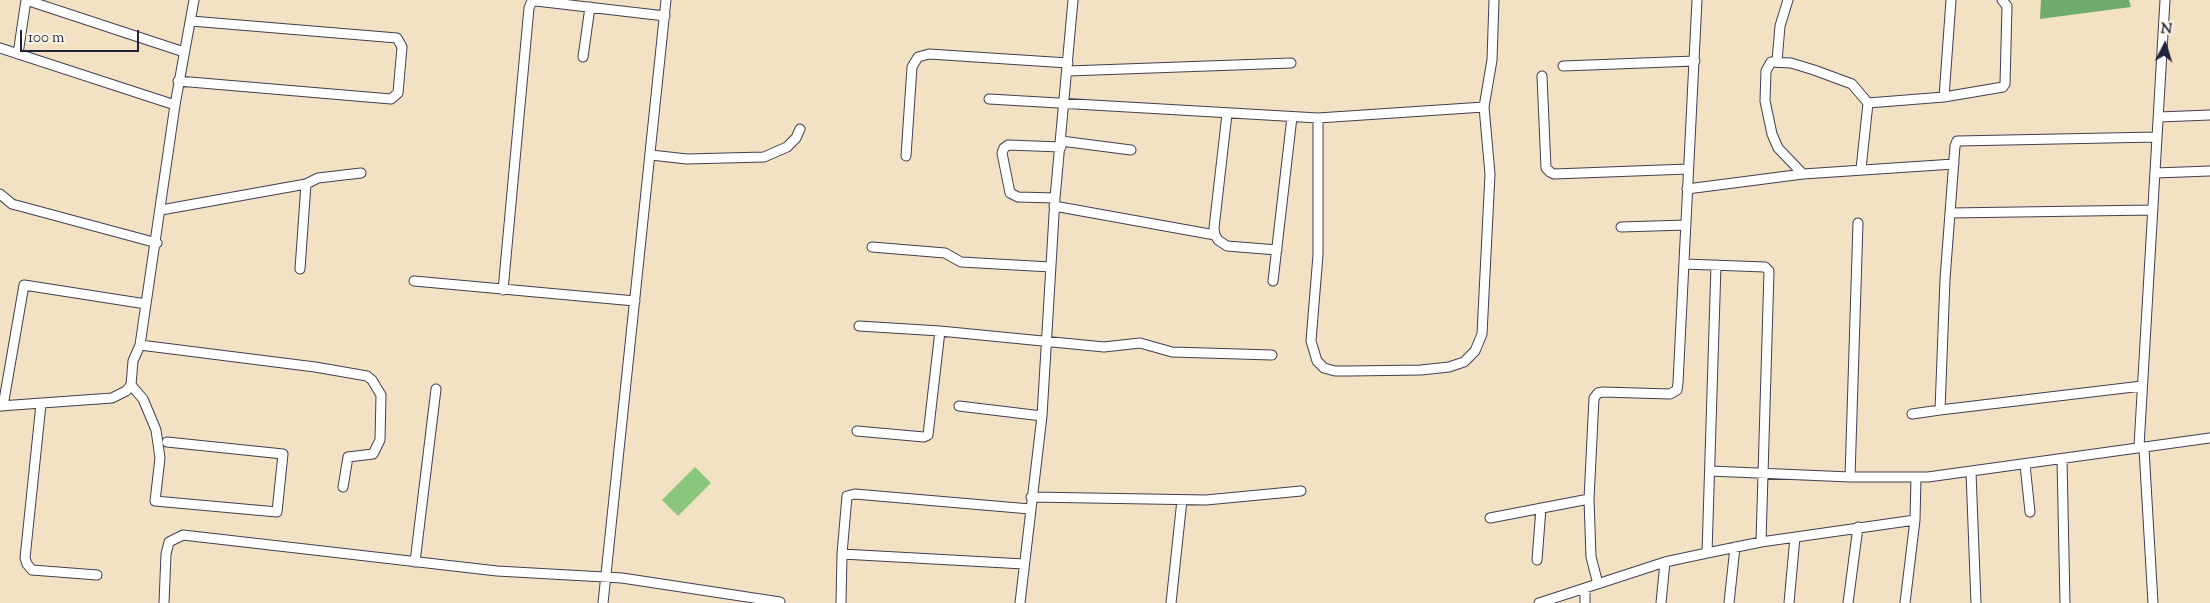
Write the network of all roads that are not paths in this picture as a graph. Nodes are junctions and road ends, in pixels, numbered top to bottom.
1 (26, 0) edge
2 (193, 0) edge
3 (666, 0) edge
4 (1073, 0) edge
5 (1494, 0) edge
6 (1697, 0) edge
7 (1788, 0) edge
8 (1951, 0) edge
9 (2002, 0) edge
10 (2166, 0) edge
11 (537, 1) edge
12 (590, 7) junction
13 (665, 16) junction
14 (190, 21) junction
15 (0, 48) edge
16 (184, 52) junction
17 (18, 54) junction
18 (583, 57) dead end
19 (1695, 61) junction
20 (1778, 61) junction
21 (1291, 63) dead end
22 (1562, 66) dead end
23 (1068, 67) junction
24 (1542, 76) dead end
25 (178, 81) junction
26 (1944, 97) junction
27 (989, 99) dead end
28 (1868, 103) junction
29 (1065, 104) junction
30 (174, 105) junction
31 (1484, 107) junction
32 (1227, 114) junction
33 (2210, 115) edge
34 (1292, 117) junction
35 (2159, 117) junction
36 (1318, 118) junction
37 (800, 129) dead end
38 (2158, 137) junction
39 (1061, 144) junction
40 (1131, 150) dead end
41 (651, 155) junction
42 (906, 156) dead end
43 (1954, 164) junction
44 (1688, 168) junction
45 (1861, 169) junction
46 (2210, 170) edge
47 (361, 173) dead end
48 (2155, 173) junction
49 (1803, 174) junction
50 (306, 184) junction
51 (1687, 189) junction
52 (0, 194) edge
53 (1055, 202) junction
54 (161, 210) junction
55 (2153, 210) junction
56 (1950, 213) junction
57 (1858, 223) dead end
58 (1686, 225) junction
59 (1622, 227) dead end
60 (1215, 235) junction
61 (156, 242) junction
62 (872, 247) dead end
63 (1277, 250) junction
64 (1684, 264) junction
65 (1716, 266) junction
66 (1051, 267) junction
67 (300, 269) dead end
68 (414, 281) dead end
69 (1273, 281) dead end
70 (504, 290) junction
71 (635, 300) junction
72 (146, 304) junction
73 (859, 326) dead end
74 (940, 331) junction
75 (1046, 342) junction
76 (140, 345) junction
77 (1272, 355) dead end
78 (2142, 386) junction
79 (131, 389) junction
80 (436, 389) dead end
81 (41, 404) junction
82 (2, 406) edge
83 (959, 406) dead end
84 (1940, 410) junction
85 (1912, 414) dead end
86 (1042, 416) junction
87 (857, 431) dead end
88 (2210, 438) edge
89 (167, 442) dead end
90 (2142, 448) junction
91 (2062, 459) junction
92 (2026, 464) junction
93 (1710, 471) junction
94 (1971, 472) junction
95 (1762, 474) junction
96 (1850, 477) junction
97 (1916, 477) junction
98 (343, 487) dead end
99 (1301, 491) dead end
100 (1031, 497) junction
101 (1589, 499) junction
102 (1182, 500) junction
103 (1541, 508) junction
104 (1030, 509) junction
105 (2030, 512) dead end
106 (1490, 518) dead end
107 (1915, 520) junction
108 (1858, 527) junction
109 (1795, 537) junction
110 (1761, 542) junction
111 (1735, 547) junction
112 (1707, 553) junction
113 (842, 554) junction
114 (1537, 560) dead end
115 (415, 562) junction
116 (1665, 562) junction
117 (1024, 564) junction
118 (97, 575) dead end
119 (608, 580) junction
120 (1598, 584) junction
121 (1585, 590) junction
122 (780, 602) dead end
123 (164, 603) edge
124 (603, 603) edge
125 (842, 603) edge
126 (1020, 603) edge
127 (1170, 603) edge
128 (1539, 603) edge
129 (1585, 603) edge
130 (1661, 603) edge
131 (1730, 603) edge
132 (1788, 603) edge
133 (1848, 603) edge
134 (1905, 603) edge
135 (1976, 603) edge
136 (2065, 603) edge
137 (2153, 603) edge

1 - 16 street
1 - 17 street
2 - 14 street
3 - 13 street
4 - 23 street
5 - 31 street
6 - 19 street
7 - 20 street
8 - 26 street
9 - 26 street
10 - 35 street
11 - 12 street
11 - 70 street
12 - 13 street
12 - 18 street
13 - 41 street
14 - 16 street
14 - 25 street
15 - 17 street
16 - 25 street
17 - 30 street
19 - 22 street
19 - 44 street
20 - 28 street
20 - 49 street
21 - 23 street
23 - 29 street
23 - 42 street
24 - 44 street
25 - 30 street
26 - 28 street
27 - 29 street
28 - 45 street
29 - 32 street
29 - 39 street
30 - 54 street
31 - 36 street
31 - 36 street
32 - 34 street
32 - 60 street
33 - 35 street
34 - 36 street
34 - 63 street
35 - 38 street
37 - 41 street
38 - 43 street
38 - 48 street
39 - 40 street
39 - 53 street
39 - 53 street
41 - 71 street
43 - 45 street
43 - 56 street
44 - 51 street
45 - 49 street
46 - 48 street
47 - 50 street
48 - 55 street
49 - 51 street
50 - 54 street
50 - 67 street
51 - 58 street
52 - 61 street
53 - 60 street
53 - 66 street
54 - 61 street
55 - 56 street
55 - 78 street
56 - 84 street
57 - 96 street
58 - 59 street
58 - 64 street
60 - 63 street
61 - 72 street
62 - 66 street
63 - 69 street
64 - 65 street
64 - 101 street
65 - 93 street
65 - 95 street
66 - 75 street
68 - 70 street
70 - 71 street
71 - 119 street
72 - 76 street
72 - 82 street
73 - 74 street
74 - 75 street
74 - 87 street
75 - 77 street
75 - 86 street
76 - 79 street
76 - 98 street
78 - 84 street
78 - 90 street
79 - 81 street
79 - 89 street
80 - 115 street
81 - 82 street
81 - 118 street
83 - 86 street
84 - 85 street
86 - 100 street
88 - 90 street
90 - 91 street
90 - 137 street
91 - 92 street
91 - 136 street
92 - 94 street
92 - 105 street
93 - 95 street
93 - 112 street
94 - 97 street
94 - 135 street
95 - 96 street
95 - 110 street
96 - 97 street
97 - 107 street
99 - 102 street
100 - 102 street
100 - 104 street
101 - 103 street
101 - 120 street
102 - 127 street
103 - 106 street
103 - 114 street
104 - 113 street
104 - 117 street
107 - 108 street
107 - 134 street
108 - 109 street
108 - 133 street
109 - 110 street
109 - 132 street
110 - 111 street
111 - 112 street
111 - 131 street
112 - 116 street
113 - 117 street
113 - 125 street
115 - 119 street
115 - 123 street
116 - 120 street
116 - 130 street
117 - 126 street
119 - 122 street
119 - 124 street
120 - 121 street
121 - 128 street
121 - 129 street

